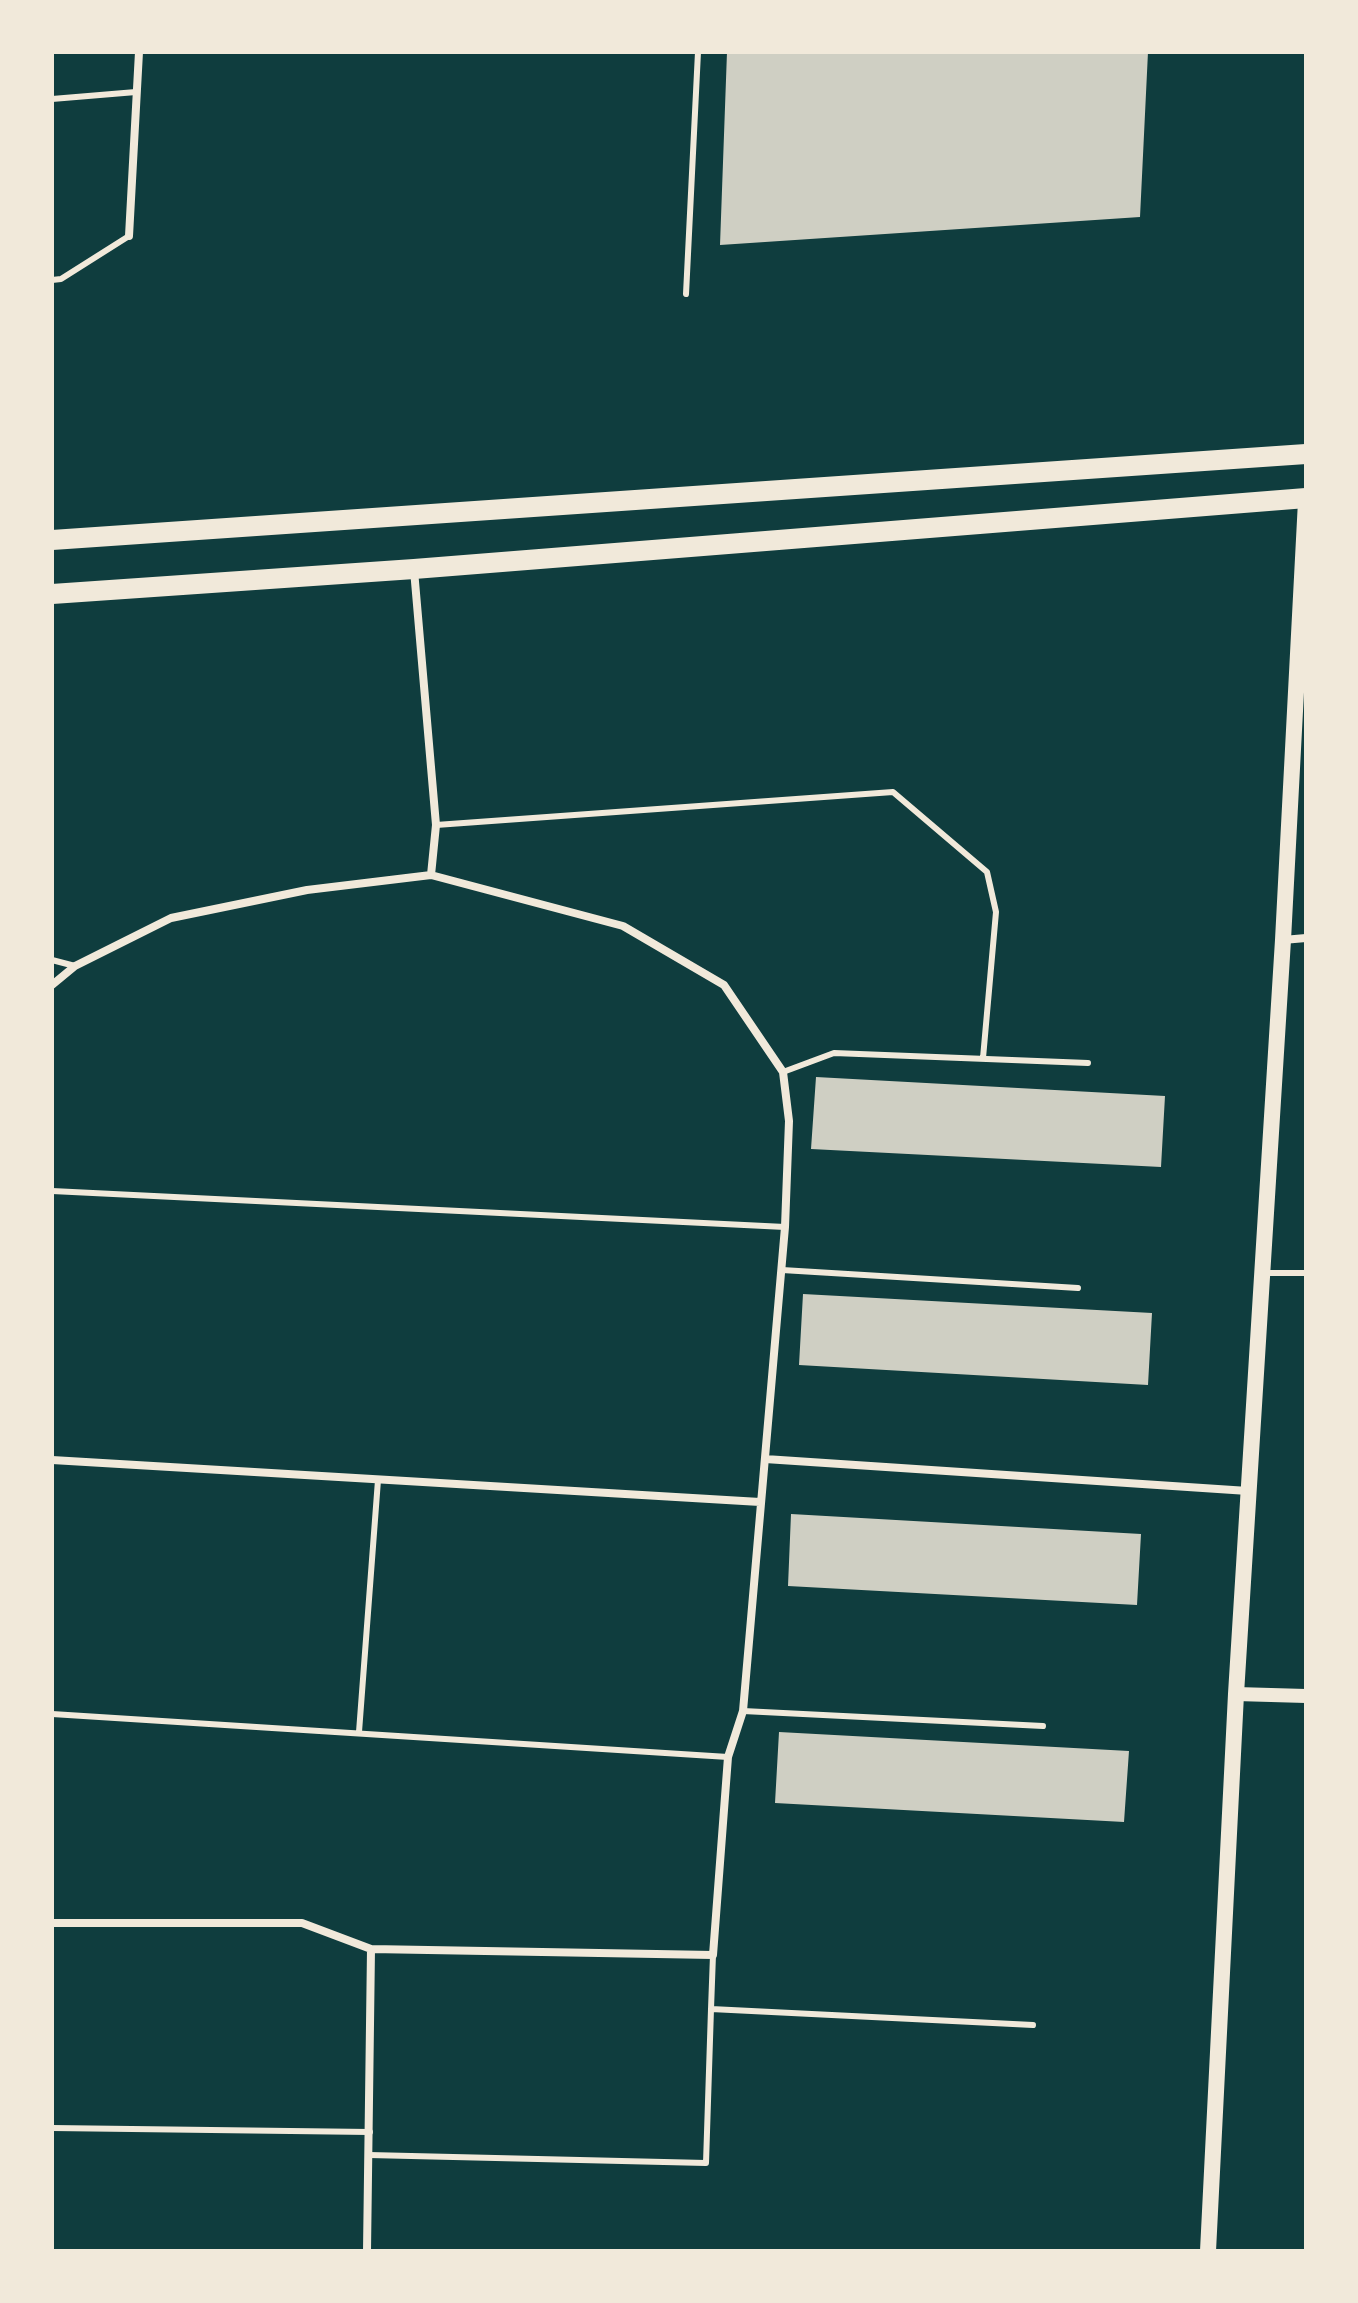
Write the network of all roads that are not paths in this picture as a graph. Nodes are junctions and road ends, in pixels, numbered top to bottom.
1 (139, 52) edge
2 (698, 52) edge
3 (136, 92) junction
4 (52, 99) edge
5 (129, 236) joint
6 (52, 280) edge
7 (686, 294) dead end
8 (1306, 454) edge
9 (1306, 500) edge
10 (52, 540) edge
11 (414, 569) junction
12 (52, 594) edge
13 (436, 825) junction
14 (431, 875) junction
15 (1306, 938) edge
16 (1283, 940) junction
17 (52, 960) edge
18 (75, 966) junction
19 (52, 985) edge
20 (983, 1058) junction
21 (1088, 1063) dead end
22 (783, 1072) junction
23 (52, 1191) edge
24 (785, 1227) junction
25 (782, 1270) junction
26 (1262, 1273) junction
27 (1306, 1273) edge
28 (1078, 1288) dead end
29 (765, 1459) junction
30 (52, 1460) edge
31 (378, 1480) junction
32 (1248, 1491) junction
33 (760, 1502) junction
34 (1236, 1694) junction
35 (1306, 1696) edge
36 (743, 1711) junction
37 (52, 1714) edge
38 (1043, 1726) dead end
39 (359, 1732) junction
40 (728, 1757) junction
41 (52, 1923) edge
42 (371, 1949) junction
43 (713, 1955) junction
44 (711, 2009) junction
45 (1033, 2025) dead end
46 (52, 2128) edge
47 (370, 2132) junction
48 (369, 2155) junction
49 (367, 2251) edge
50 (1208, 2251) edge

1 - 3 street
2 - 7 lane
3 - 4 lane
3 - 5 street
5 - 6 lane
8 - 10 main road
9 - 11 main road
9 - 16 main road
11 - 12 main road
11 - 13 street
13 - 14 street
13 - 20 lane
14 - 18 street
14 - 22 street
15 - 16 street
16 - 26 main road
17 - 18 lane
18 - 19 street
20 - 21 lane
20 - 22 lane
22 - 24 street
23 - 24 lane
24 - 25 street
25 - 28 lane
25 - 29 street
26 - 27 lane
26 - 32 main road
29 - 32 street
29 - 33 street
30 - 31 street
31 - 33 street
31 - 39 lane
32 - 34 main road
33 - 36 street
34 - 35 street
34 - 50 main road
36 - 38 lane
36 - 40 street
37 - 39 lane
39 - 40 lane
40 - 43 street
41 - 42 street
42 - 43 street
42 - 47 street
43 - 44 lane
44 - 45 lane
44 - 48 lane
46 - 47 lane
47 - 48 street
48 - 49 street

